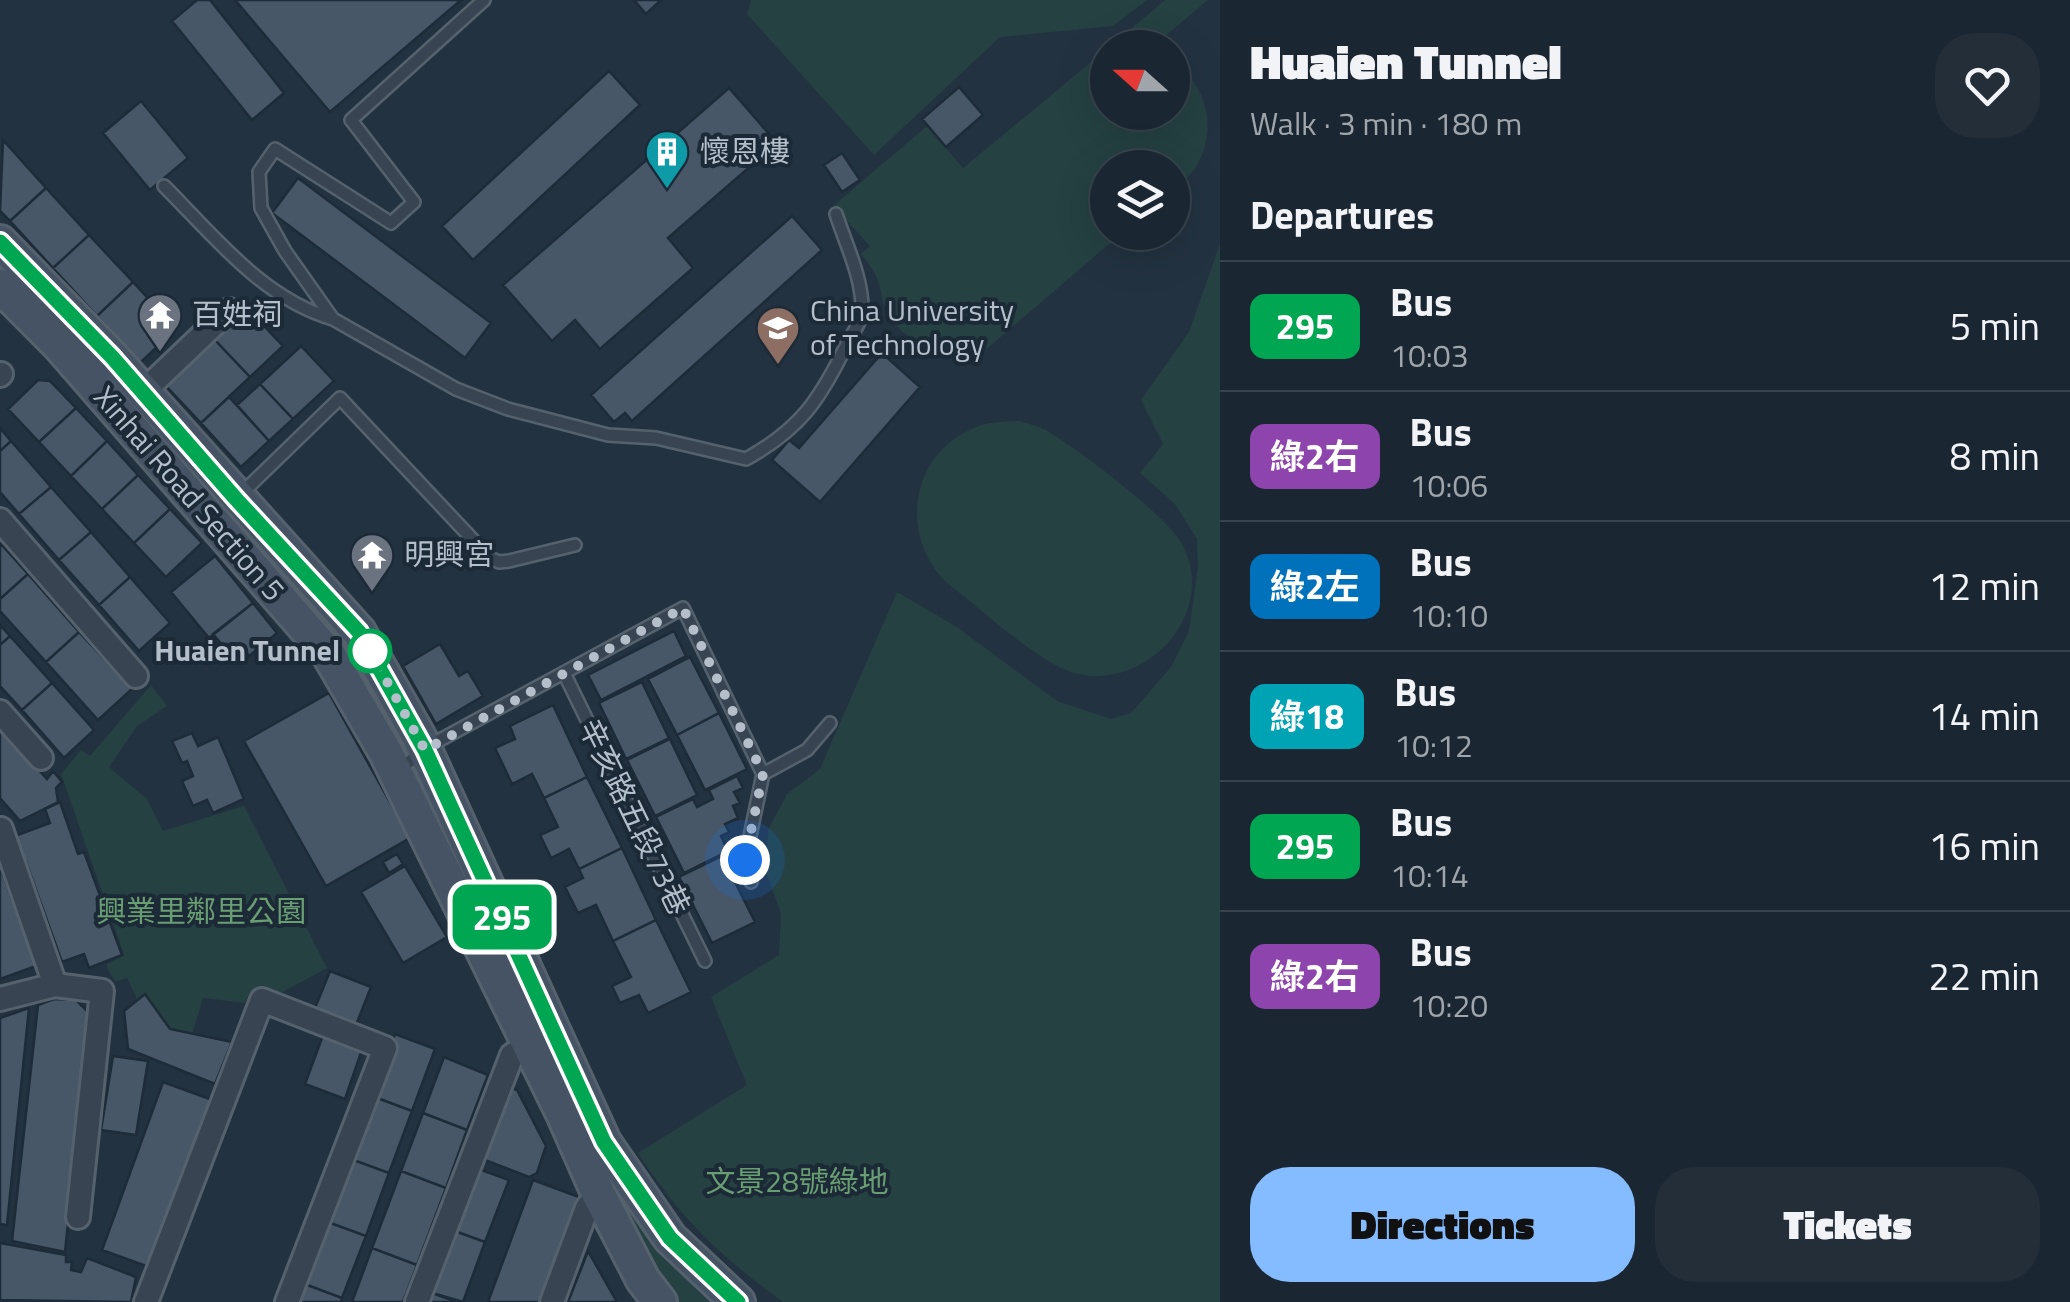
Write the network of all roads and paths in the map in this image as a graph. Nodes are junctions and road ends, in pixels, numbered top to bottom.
1 (484, 0) edge
2 (164, 186) dead end
3 (836, 214) dead end
4 (0, 242) edge
5 (0, 286) edge
6 (229, 310) dead end
7 (333, 318) junction
8 (143, 392) junction
9 (236, 499) junction
10 (0, 520) edge
11 (575, 545) dead end
12 (564, 673) junction
13 (136, 676) dead end
14 (0, 712) edge
15 (830, 722) dead end
16 (425, 750) junction
17 (41, 758) dead end
18 (395, 772) junction
19 (763, 774) junction
20 (1, 829) edge
21 (751, 882) dead end
22 (704, 961) dead end
23 (55, 985) junction
24 (0, 999) edge
25 (528, 1046) junction
26 (598, 1194) junction
27 (78, 1217) dead end
28 (146, 1302) edge
29 (288, 1302) edge
30 (417, 1302) edge
31 (552, 1302) edge
32 (660, 1302) edge
33 (738, 1302) edge

1 - 7 lane
2 - 7 lane
3 - 7 lane
4 - 8 main road, Xinhai Road Section 5
5 - 18 main road, Xinhai Road Section 5
6 - 8 street
8 - 9 main road, Xinhai Road Section 5
9 - 11 lane
9 - 16 main road, Xinhai Road Section 5
10 - 13 street
12 - 16 lane
12 - 19 lane
12 - 22 lane, 辛亥路五段73巷
14 - 17 street
15 - 19 lane
16 - 18 lane
16 - 33 main road, Xinhai Road Section 5
18 - 25 main road, Xinhai Road Section 5
19 - 21 lane
20 - 23 street
23 - 24 street
23 - 27 street
25 - 26 main road, Xinhai Road Section 5
25 - 30 street
26 - 31 street
26 - 32 main road, Xinhai Road Section 5
28 - 29 street

